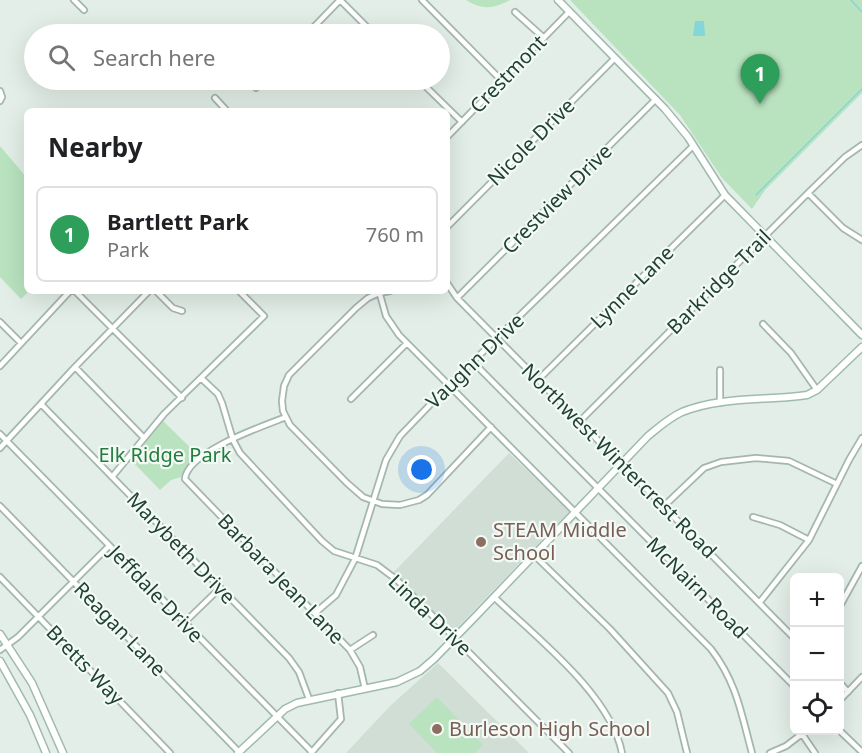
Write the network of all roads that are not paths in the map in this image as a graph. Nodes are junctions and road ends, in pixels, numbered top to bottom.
1 (74, 0) edge
2 (340, 0) edge
3 (422, 0) edge
4 (558, 0) edge
5 (84, 10) dead end
6 (515, 12) dead end
7 (569, 12) junction
8 (317, 24) edge
9 (364, 24) edge
10 (446, 24) edge
11 (450, 28) edge
12 (544, 38) junction
13 (615, 58) junction
14 (502, 81) junction
15 (429, 90) edge
16 (215, 98) dead end
17 (656, 99) junction
18 (224, 108) edge
19 (448, 108) edge
20 (450, 110) edge
21 (462, 122) junction
22 (450, 134) edge
23 (862, 145) edge
24 (693, 146) junction
25 (808, 193) junction
26 (725, 195) junction
27 (450, 224) edge
28 (765, 236) junction
29 (862, 240) edge
30 (450, 288) edge
31 (67, 294) edge
32 (78, 294) edge
33 (146, 294) edge
34 (159, 294) edge
35 (242, 294) edge
36 (375, 294) edge
37 (380, 294) edge
38 (457, 298) junction
39 (182, 311) dead end
40 (0, 322) edge
41 (763, 324) dead end
42 (111, 329) junction
43 (862, 335) edge
44 (498, 339) junction
45 (21, 343) junction
46 (407, 343) junction
47 (862, 348) edge
48 (473, 362) junction
49 (0, 366) edge
50 (75, 367) junction
51 (720, 370) dead end
52 (201, 378) junction
53 (538, 380) junction
54 (449, 385) junction
55 (817, 390) junction
56 (182, 398) junction
57 (351, 399) dead end
58 (720, 403) junction
59 (41, 404) junction
60 (286, 417) junction
61 (579, 421) junction
62 (490, 427) junction
63 (0, 434) edge
64 (144, 438) junction
65 (862, 438) edge
66 (232, 440) junction
67 (7, 441) junction
68 (0, 448) edge
69 (622, 464) junction
70 (112, 477) junction
71 (837, 484) junction
72 (598, 488) junction
73 (373, 501) junction
74 (0, 506) edge
75 (664, 506) junction
76 (575, 511) junction
77 (753, 517) dead end
78 (809, 540) junction
79 (109, 546) junction
80 (534, 555) junction
81 (355, 559) junction
82 (862, 566) edge
83 (0, 577) edge
84 (74, 581) junction
85 (220, 588) junction
86 (494, 597) junction
87 (844, 599) edge
88 (760, 602) junction
89 (315, 613) junction
90 (39, 616) junction
91 (184, 623) junction
92 (790, 633) edge
93 (0, 634) edge
94 (373, 634) dead end
95 (454, 638) junction
96 (8, 645) junction
97 (0, 650) edge
98 (350, 650) junction
99 (0, 661) edge
100 (862, 677) edge
101 (790, 681) edge
102 (365, 688) junction
103 (844, 688) edge
104 (848, 692) junction
105 (338, 693) junction
106 (844, 696) edge
107 (309, 699) junction
108 (276, 717) junction
109 (800, 735) edge
110 (806, 735) edge
111 (844, 735) edge
112 (239, 752) edge
113 (862, 752) edge
114 (46, 753) edge
115 (63, 753) edge
116 (170, 753) edge
117 (312, 753) edge
118 (569, 753) edge
119 (622, 753) edge
120 (687, 753) edge
121 (752, 753) edge
122 (770, 753) edge
123 (815, 753) edge

1 - 5 street
2 - 8 street
2 - 9 street
3 - 10 street
4 - 7 street
6 - 12 street
7 - 12 street, Crestmont
7 - 13 street
11 - 14 street
12 - 14 street, Crestmont
13 - 17 street
13 - 27 street, Nicole Drive
14 - 21 street, Crestmont
15 - 19 street
16 - 18 street
17 - 24 street
17 - 38 street, Crestview Drive
20 - 21 street
21 - 22 street, Crestmont
23 - 25 street, Barkridge Trail
24 - 26 street
24 - 44 street, Vaughn Drive
25 - 28 street, Barkridge Trail
25 - 29 street
26 - 28 street
26 - 53 street, Lynne Lane
28 - 43 street
28 - 61 street, Barkridge Trail
30 - 38 street, Northwest Wintercrest Road
31 - 45 street
32 - 42 street
33 - 42 street
34 - 39 street
35 - 52 street
36 - 60 street
37 - 46 street
38 - 44 street, Northwest Wintercrest Road
40 - 45 street
41 - 55 street
42 - 50 street
42 - 56 street
44 - 48 street, Vaughn Drive
44 - 53 street, Northwest Wintercrest Road
45 - 49 street
46 - 54 street
46 - 57 street
47 - 55 street
48 - 54 street, Vaughn Drive
48 - 72 street, McNairn Road
50 - 59 street
50 - 64 street
51 - 58 street
52 - 56 street
52 - 66 street, Linda Drive
53 - 61 street, Northwest Wintercrest Road
54 - 62 street
54 - 73 street, Vaughn Drive
55 - 58 street
56 - 64 street
58 - 69 street
59 - 67 street
59 - 70 street, Marybeth Drive
60 - 66 street
60 - 73 street
61 - 69 street, Northwest Wintercrest Road
62 - 73 street
62 - 76 street
63 - 67 street, Jeffdale Drive
64 - 70 street
65 - 71 street
66 - 81 street, Linda Drive
66 - 89 street, Barbara Jean Lane
67 - 68 street
67 - 79 street, Jeffdale Drive
69 - 72 street
69 - 75 street, Northwest Wintercrest Road
70 - 85 street, Marybeth Drive
71 - 75 street
71 - 78 street
72 - 76 street
72 - 101 street, McNairn Road
73 - 81 street, Vaughn Drive
74 - 84 street, Reagan Lane
75 - 88 street, Northwest Wintercrest Road
76 - 80 street
76 - 121 street
77 - 78 street
78 - 88 street
79 - 84 street
79 - 91 street, Jeffdale Drive
80 - 86 street
80 - 120 street
81 - 89 street, Vaughn Drive
81 - 95 street, Linda Drive
82 - 87 street
83 - 90 street, Bretts Way
84 - 90 street
84 - 112 street, Reagan Lane
85 - 91 street
85 - 107 street, Marybeth Drive
86 - 95 street
86 - 119 street
88 - 92 street, Northwest Wintercrest Road
89 - 98 street, Barbara Jean Lane
90 - 96 street
90 - 116 street, Bretts Way
91 - 108 street, Jeffdale Drive
93 - 96 street
94 - 98 street
95 - 102 street
95 - 118 street, Linda Drive
96 - 97 street
96 - 115 street
98 - 102 street, Barbara Jean Lane
99 - 114 street
100 - 104 street
102 - 105 street
103 - 104 street
104 - 106 street
105 - 107 street
105 - 117 street
107 - 108 street
108 - 112 street
108 - 117 street, Jeffdale Drive
109 - 122 street
110 - 123 street
111 - 113 street

